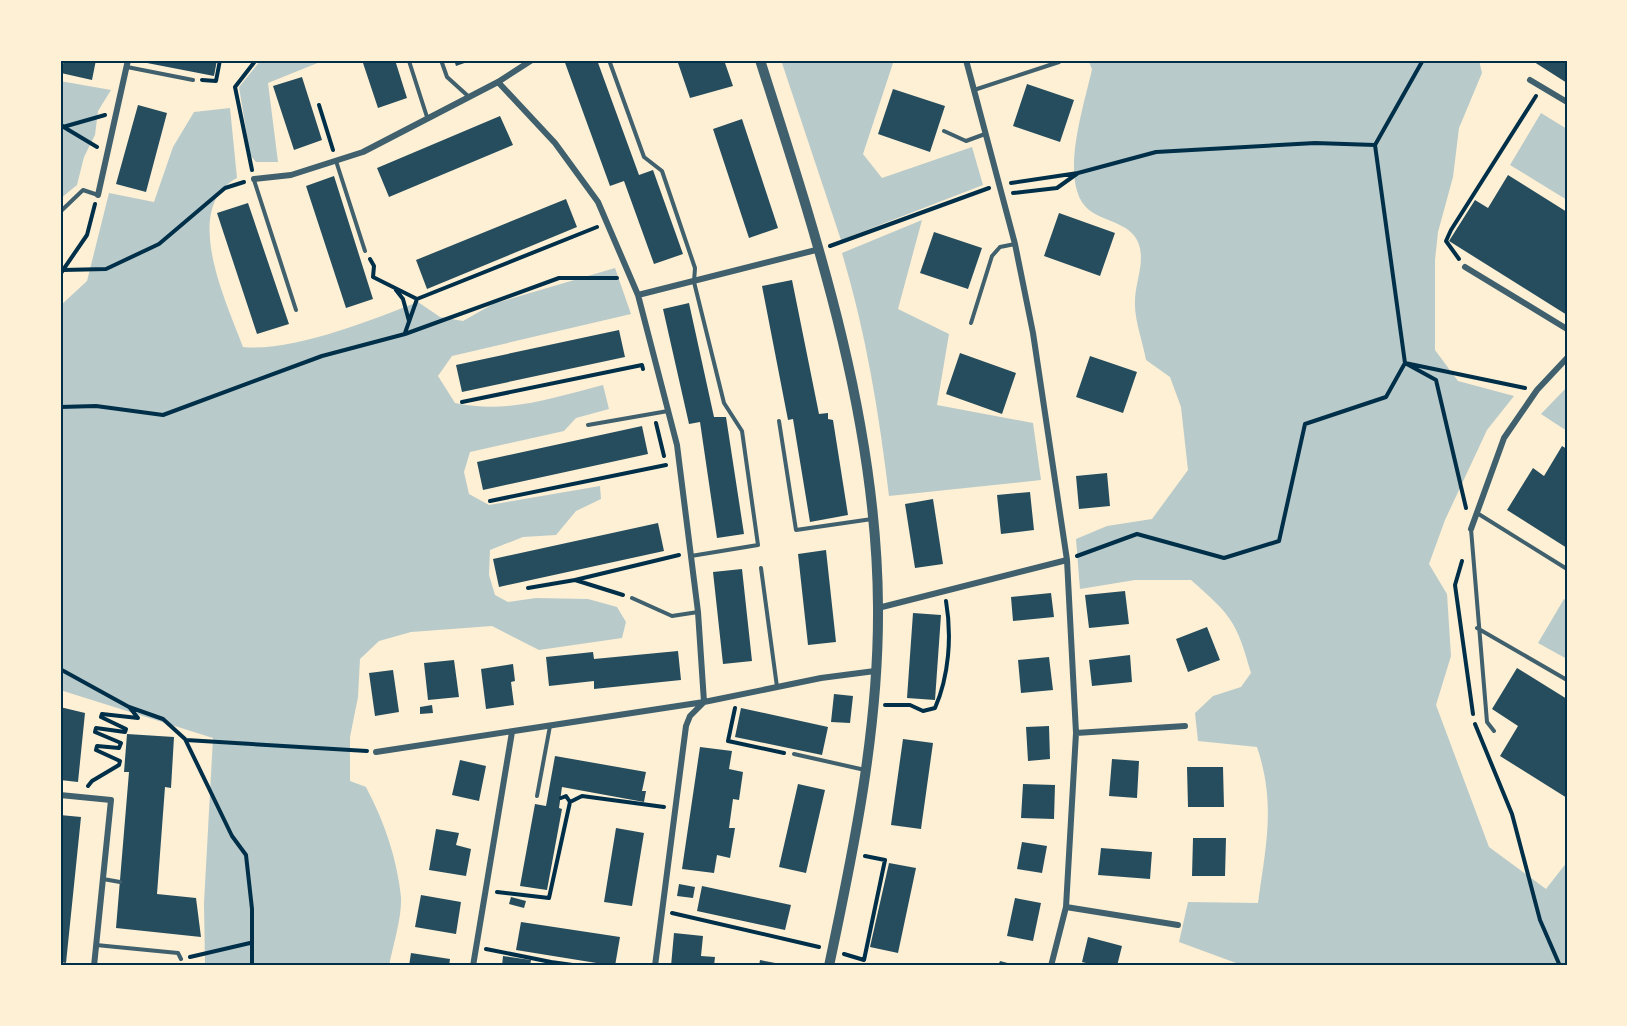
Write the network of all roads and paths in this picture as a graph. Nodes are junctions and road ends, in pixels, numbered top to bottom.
1 (220, 60) edge
2 (256, 60) edge
3 (441, 60) edge
4 (532, 60) edge
5 (609, 60) edge
6 (760, 60) edge
7 (966, 60) edge
8 (1423, 60) edge
9 (409, 61) edge
10 (1059, 62) dead end
11 (128, 63) edge
12 (194, 80) joint
13 (1530, 80) dead end
14 (498, 82) junction
15 (1542, 87) junction
16 (974, 90) junction
17 (468, 96) junction
18 (1567, 102) edge
19 (319, 105) dead end
20 (117, 112) junction
21 (427, 117) junction
22 (61, 126) edge
23 (944, 131) dead end
24 (985, 134) junction
25 (1375, 145) junction
26 (108, 153) junction
27 (336, 161) junction
28 (1078, 173) junction
29 (254, 179) junction
30 (999, 184) junction
31 (98, 195) junction
32 (1001, 195) junction
33 (60, 212) edge
34 (607, 223) junction
35 (1015, 244) junction
36 (820, 249) junction
37 (365, 250) dead end
38 (374, 266) dead end
39 (1466, 267) joint
40 (61, 272) edge
41 (631, 278) junction
42 (694, 282) junction
43 (393, 287) junction
44 (638, 295) junction
45 (417, 299) junction
46 (296, 310) dead end
47 (409, 323) junction
48 (970, 323) dead end
49 (1567, 329) edge
50 (405, 334) junction
51 (1567, 358) edge
52 (1405, 363) junction
53 (644, 375) dead end
54 (1537, 390) junction
55 (462, 402) dead end
56 (60, 407) edge
57 (668, 411) junction
58 (654, 414) junction
59 (779, 421) dead end
60 (588, 425) dead end
61 (666, 463) junction
62 (668, 473) dead end
63 (490, 501) dead end
64 (1477, 513) junction
65 (872, 518) junction
66 (1471, 529) junction
67 (681, 544) dead end
68 (682, 554) junction
69 (691, 556) junction
70 (1067, 560) junction
71 (684, 564) dead end
72 (761, 568) dead end
73 (1567, 569) edge
74 (574, 580) junction
75 (528, 588) dead end
76 (944, 591) junction
77 (632, 598) joint
78 (878, 608) junction
79 (698, 612) junction
80 (1477, 628) junction
81 (60, 669) edge
82 (874, 671) junction
83 (1567, 680) edge
84 (777, 688) junction
85 (738, 695) junction
86 (704, 702) junction
87 (873, 705) junction
88 (129, 707) junction
89 (550, 725) junction
90 (1185, 726) dead end
91 (1494, 731) dead end
92 (512, 732) junction
93 (1076, 733) junction
94 (185, 740) junction
95 (376, 752) joint
96 (794, 754) joint
97 (866, 770) junction
98 (60, 795) edge
99 (537, 796) dead end
100 (80, 797) junction
101 (561, 798) dead end
102 (570, 802) junction
103 (676, 809) junction
104 (873, 857) dead end
105 (103, 879) junction
106 (120, 882) dead end
107 (486, 890) junction
108 (1066, 907) junction
109 (662, 911) junction
110 (1178, 925) dead end
111 (96, 945) junction
112 (476, 947) junction
113 (833, 950) junction
114 (854, 957) dead end
115 (181, 959) dead end
116 (550, 964) edge
117 (94, 966) edge
118 (252, 966) edge
119 (473, 966) edge
120 (580, 966) edge
121 (655, 966) edge
122 (829, 966) edge
123 (1051, 966) edge
124 (1560, 966) edge

1 - 12 path
2 - 29 path
3 - 17 lane
4 - 14 street
5 - 42 lane
6 - 36 street
7 - 16 street
8 - 25 path
9 - 21 lane
10 - 16 lane
11 - 12 lane
11 - 20 street
13 - 15 street
14 - 17 street
14 - 34 street
15 - 18 street
15 - 39 path
16 - 24 street
17 - 21 street
19 - 27 path
20 - 22 path
20 - 26 street
21 - 27 street
22 - 26 path
23 - 24 lane
24 - 30 street
25 - 28 path
25 - 52 path
26 - 31 street
27 - 29 street
27 - 37 lane
28 - 30 path
28 - 32 path
29 - 40 path
29 - 46 lane
30 - 32 street
30 - 36 path
31 - 33 lane
31 - 40 path
32 - 35 street
34 - 41 street
34 - 45 path
35 - 48 lane
35 - 70 street
36 - 42 street
36 - 65 street
38 - 43 path
39 - 49 street
41 - 44 street
41 - 50 path
42 - 44 street
42 - 69 lane
43 - 45 path
43 - 47 path
44 - 57 street
45 - 47 path
47 - 50 path
50 - 56 path
51 - 54 street
52 - 54 path
52 - 66 path
52 - 70 path
53 - 55 path
54 - 64 street
57 - 58 lane
57 - 69 street
58 - 60 lane
58 - 61 path
59 - 65 lane
61 - 62 path
61 - 63 path
64 - 66 street
64 - 73 lane
65 - 78 street
66 - 80 lane
66 - 124 path
67 - 68 path
68 - 71 path
68 - 74 path
69 - 79 street
70 - 76 street
70 - 93 street
72 - 84 lane
74 - 75 path
74 - 77 path
76 - 78 street
76 - 87 path
77 - 79 lane
78 - 82 street
79 - 86 street
80 - 83 lane
80 - 91 lane
81 - 88 path
82 - 84 street
82 - 87 street
84 - 85 street
85 - 86 street
85 - 96 path
86 - 89 street
86 - 103 street
87 - 97 street
88 - 94 path
88 - 100 path
89 - 92 street
89 - 99 lane
90 - 93 street
92 - 95 street
92 - 107 street
93 - 108 street
94 - 95 path
94 - 118 path
96 - 97 lane
97 - 113 street
98 - 100 street
100 - 105 street
101 - 102 path
102 - 103 path
102 - 107 path
103 - 109 street
104 - 114 path
105 - 106 lane
105 - 111 street
107 - 112 street
108 - 110 street
108 - 123 street
109 - 113 path
109 - 121 street
111 - 115 lane
111 - 117 street
112 - 116 path
112 - 119 street
113 - 122 street
116 - 120 path

